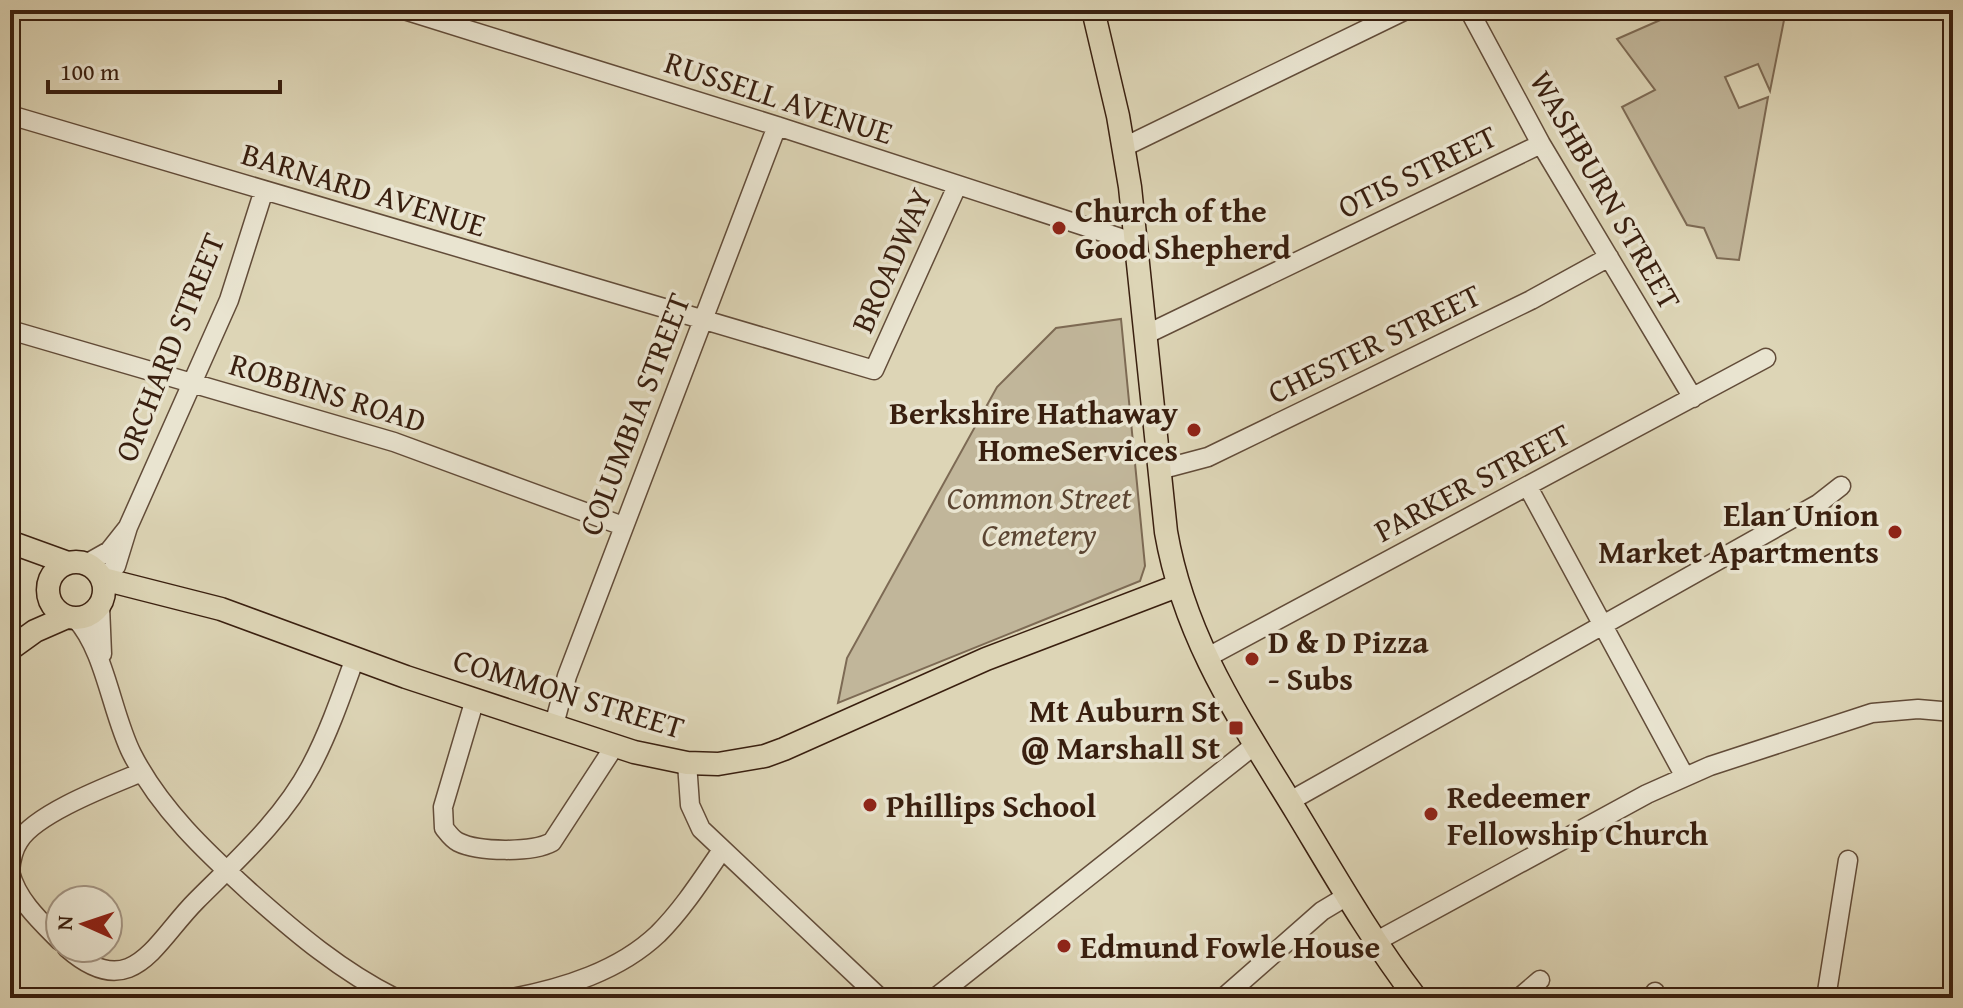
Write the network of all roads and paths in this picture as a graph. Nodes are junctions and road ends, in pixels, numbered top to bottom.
1 (404, 10) edge
2 (1093, 10) edge
3 (1406, 10) edge
4 (1469, 10) edge
5 (10, 115) edge
6 (777, 126) junction
7 (1541, 144) junction
8 (1124, 147) junction
9 (957, 186) junction
10 (264, 190) junction
11 (1136, 243) junction
12 (1609, 257) junction
13 (701, 320) junction
14 (10, 330) edge
15 (1145, 335) junction
16 (1766, 358) dead end
17 (192, 383) junction
18 (1693, 398) junction
19 (1159, 470) junction
20 (1841, 486) dead end
21 (1528, 487) junction
22 (623, 526) junction
23 (11, 542) edge
24 (90, 571) junction
25 (1177, 586) junction
26 (48, 590) junction
27 (162, 595) junction
28 (100, 606) junction
29 (72, 618) junction
30 (1603, 625) junction
31 (12, 647) edge
32 (355, 658) junction
33 (1206, 658) junction
34 (105, 681) junction
35 (475, 699) junction
36 (1953, 712) edge
37 (554, 725) junction
38 (1256, 744) junction
39 (614, 747) junction
40 (687, 763) junction
41 (142, 772) junction
42 (1685, 777) junction
43 (1290, 801) junction
44 (722, 850) junction
45 (1848, 860) dead end
46 (10, 871) edge
47 (227, 872) junction
48 (1347, 896) junction
49 (44, 924) edge
50 (1375, 942) junction
51 (89, 964) edge
52 (1540, 980) dead end
53 (389, 997) edge
54 (512, 998) edge
55 (880, 998) edge
56 (935, 998) edge
57 (1223, 998) edge
58 (1416, 998) edge
59 (1519, 998) edge
60 (1826, 998) edge

1 - 6 street, RUSSELL AVENUE
2 - 8 main road
3 - 8 street
4 - 7 street, WASHBURN STREET
5 - 10 street, BARNARD AVENUE
6 - 9 street, RUSSELL AVENUE
6 - 13 street, COLUMBIA STREET
7 - 12 street, WASHBURN STREET
7 - 15 street, OTIS STREET
8 - 11 main road
9 - 11 street, RUSSELL AVENUE
9 - 13 street, BROADWAY
10 - 13 street, BARNARD AVENUE
10 - 17 street, ORCHARD STREET
11 - 15 main road
12 - 18 street, WASHBURN STREET
12 - 19 street, CHESTER STREET
13 - 22 street, COLUMBIA STREET
14 - 17 street, ROBBINS ROAD
15 - 19 main road
16 - 18 street, PARKER STREET
17 - 22 street, ROBBINS ROAD
17 - 24 street, ORCHARD STREET
18 - 21 street, PARKER STREET
19 - 25 main road
20 - 30 street
21 - 30 street
21 - 33 street, PARKER STREET
22 - 37 street, COLUMBIA STREET
23 - 24 main road, COMMON STREET
23 - 26 main road, COMMON STREET
24 - 26 main road
24 - 27 main road, COMMON STREET
24 - 28 main road
25 - 33 main road
25 - 40 main road, COMMON STREET
26 - 29 main road
26 - 31 main road
27 - 28 main road, COMMON STREET
27 - 32 main road, COMMON STREET
28 - 29 main road
28 - 34 street
29 - 31 main road
29 - 34 street
30 - 42 street
30 - 43 street
32 - 35 main road, COMMON STREET
32 - 47 street
33 - 38 main road
34 - 41 street
35 - 37 main road, COMMON STREET
35 - 39 street
36 - 42 street
37 - 39 main road, COMMON STREET
38 - 43 main road
38 - 56 street
39 - 40 main road, COMMON STREET
40 - 44 street
41 - 46 street
41 - 47 street
42 - 50 street
43 - 48 main road
44 - 54 street
44 - 55 street
45 - 60 street
46 - 49 street
47 - 51 street
47 - 53 street
48 - 50 main road
48 - 57 street
50 - 58 main road
52 - 59 street

